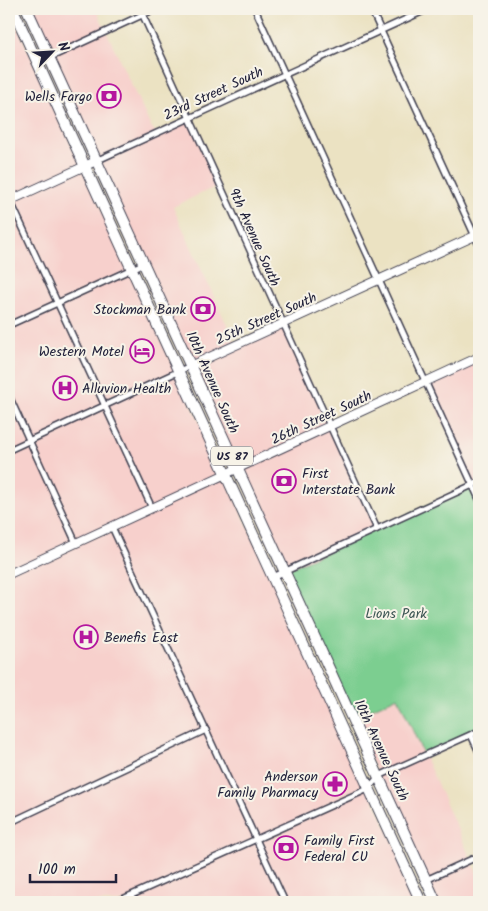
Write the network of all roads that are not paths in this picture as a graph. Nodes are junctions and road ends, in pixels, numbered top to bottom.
1 (13, 9) edge
2 (27, 9) edge
3 (155, 9) edge
4 (255, 9) edge
5 (371, 9) edge
6 (428, 9) edge
7 (141, 12) edge
8 (380, 30) junction
9 (50, 57) junction
10 (38, 63) junction
11 (284, 74) junction
12 (189, 118) junction
13 (98, 160) junction
14 (86, 165) junction
15 (10, 200) edge
16 (477, 235) edge
17 (479, 245) edge
18 (145, 263) junction
19 (133, 268) junction
20 (378, 280) junction
21 (58, 302) junction
22 (283, 324) junction
23 (9, 325) edge
24 (479, 357) edge
25 (190, 366) junction
26 (179, 372) junction
27 (425, 382) junction
28 (9, 396) edge
29 (105, 406) junction
30 (330, 426) junction
31 (29, 440) junction
32 (9, 450) edge
33 (238, 469) junction
34 (225, 475) junction
35 (479, 482) edge
36 (472, 485) junction
37 (479, 499) edge
38 (152, 508) junction
39 (112, 526) junction
40 (376, 529) junction
41 (76, 543) junction
42 (284, 571) junction
43 (9, 574) edge
44 (273, 577) junction
45 (206, 730) junction
46 (479, 731) edge
47 (471, 735) junction
48 (479, 752) edge
49 (379, 776) junction
50 (368, 789) junction
51 (9, 823) edge
52 (255, 839) junction
53 (479, 856) edge
54 (426, 880) junction
55 (116, 902) edge
56 (285, 902) edge
57 (421, 902) edge
58 (436, 902) edge

1 - 10 highway, 10th Avenue South / US 87
2 - 9 highway, 10th Avenue South / US 87
3 - 7 street
4 - 11 street
5 - 8 street
6 - 8 street, 23rd Street South
7 - 9 street
7 - 12 street, 9th Avenue South
8 - 11 street, 23rd Street South
8 - 16 street
9 - 10 street
9 - 13 highway, 10th Avenue South / US 87
10 - 14 highway, 10th Avenue South / US 87
11 - 12 street, 23rd Street South
11 - 20 street
12 - 13 street, 23rd Street South
12 - 22 street, 9th Avenue South
13 - 14 street, 23rd Street South
13 - 18 highway, 10th Avenue South / US 87
14 - 15 street, 23rd Street South
14 - 19 highway, 10th Avenue South / US 87
15 - 21 street
16 - 17 street
16 - 20 street, 25th Street South
18 - 19 street
18 - 25 highway, 10th Avenue South / US 87
19 - 21 street
19 - 26 highway, 10th Avenue South / US 87
20 - 22 street, 25th Street South
20 - 27 street
21 - 23 street
21 - 29 street
22 - 25 street, 25th Street South
22 - 30 street, 9th Avenue South
24 - 27 street, 26th Street South
25 - 26 street, 25th Street South
25 - 33 highway, 10th Avenue South / US 87
26 - 29 street, 25th Street South
26 - 34 highway, 10th Avenue South / US 87
27 - 30 street, 26th Street South
27 - 36 street
28 - 31 street
29 - 31 street, 25th Street South
29 - 38 street
30 - 33 street, 26th Street South
30 - 40 street, 9th Avenue South
31 - 32 street, 25th Street South
31 - 41 street
33 - 34 street, 26th Street South
33 - 42 highway, 10th Avenue South / US 87
34 - 38 street, 26th Street South
34 - 44 highway, 10th Avenue South / US 87
35 - 36 street
36 - 37 street
36 - 40 street
38 - 39 street, 26th Street South
39 - 41 street, 26th Street South
39 - 45 street
40 - 42 street
41 - 43 street, 26th Street South
42 - 44 street
42 - 49 highway, 10th Avenue South / US 87
44 - 50 highway, 10th Avenue South / US 87
45 - 51 street
45 - 52 street
46 - 47 street
47 - 48 street
47 - 49 street
49 - 50 street
49 - 54 highway, 10th Avenue South / US 87
50 - 52 street
50 - 57 highway, 10th Avenue South / US 87
52 - 55 street
52 - 56 street
53 - 54 street
54 - 58 highway, 10th Avenue South / US 87

